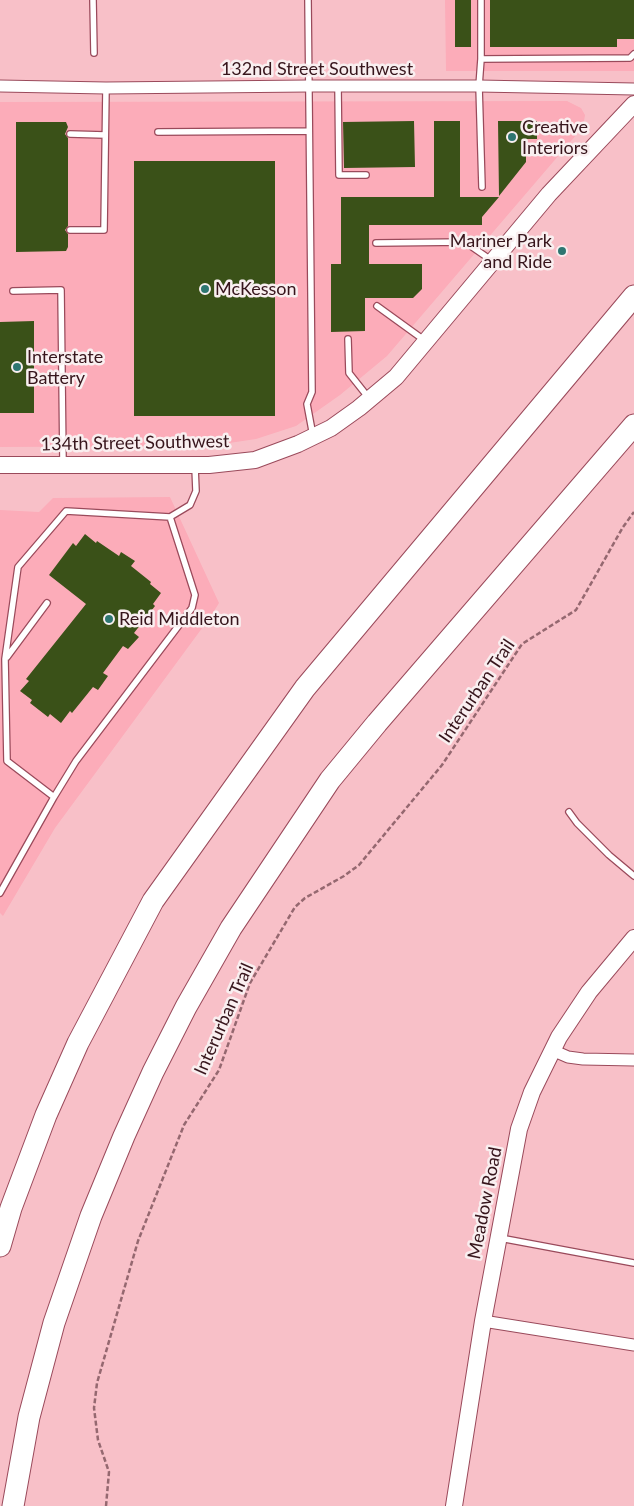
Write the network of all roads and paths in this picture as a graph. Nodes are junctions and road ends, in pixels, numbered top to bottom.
1 (93, 0) edge
2 (308, 0) edge
3 (481, 0) edge
4 (94, 52) dead end
5 (634, 54) edge
6 (481, 59) junction
7 (0, 86) edge
8 (309, 86) junction
9 (338, 86) junction
10 (479, 86) junction
11 (106, 88) junction
12 (634, 89) edge
13 (634, 104) edge
14 (309, 131) junction
15 (158, 132) dead end
16 (70, 134) dead end
17 (106, 135) junction
18 (366, 175) dead end
19 (482, 187) dead end
20 (70, 230) dead end
21 (376, 243) dead end
22 (493, 262) junction
23 (13, 291) dead end
24 (634, 295) edge
25 (377, 306) dead end
26 (348, 340) dead end
27 (426, 341) junction
28 (369, 399) junction
29 (634, 425) edge
30 (305, 440) junction
31 (0, 465) edge
32 (64, 465) junction
33 (195, 465) junction
34 (634, 512) edge
35 (170, 517) junction
36 (48, 603) dead end
37 (5, 659) junction
38 (54, 796) junction
39 (569, 812) dead end
40 (634, 876) edge
41 (0, 893) edge
42 (634, 938) edge
43 (552, 1050) junction
44 (634, 1060) edge
45 (498, 1238) junction
46 (0, 1246) edge
47 (634, 1263) edge
48 (483, 1321) junction
49 (634, 1345) edge
50 (13, 1506) edge
51 (106, 1506) edge
52 (454, 1506) edge

1 - 4 lane
2 - 8 lane
3 - 6 lane
5 - 6 lane
6 - 10 lane
7 - 11 street, 132nd Street Southwest
8 - 9 street, 132nd Street Southwest
8 - 11 street, 132nd Street Southwest
8 - 14 lane
9 - 10 street, 132nd Street Southwest
9 - 18 lane
10 - 12 street, 132nd Street Southwest
10 - 19 lane
11 - 17 lane
13 - 22 street, 134th Street Southwest
14 - 15 lane
14 - 30 lane
16 - 17 lane
17 - 20 lane
21 - 22 lane
22 - 27 street, 134th Street Southwest
23 - 32 lane
24 - 46 highway
25 - 27 lane
26 - 28 lane
27 - 28 street, 134th Street Southwest
28 - 30 street, 134th Street Southwest
29 - 50 highway
30 - 33 street, 134th Street Southwest
31 - 32 street, 134th Street Southwest
32 - 33 street, 134th Street Southwest
33 - 35 lane
34 - 51 path, Interurban Trail
35 - 37 lane
35 - 38 lane
36 - 37 lane
37 - 38 lane
38 - 41 lane
39 - 40 lane
42 - 43 street, Meadow Road
43 - 44 street
43 - 45 street, Meadow Road
45 - 47 lane
45 - 48 street, Meadow Road
48 - 49 street
48 - 52 street, Meadow Road

